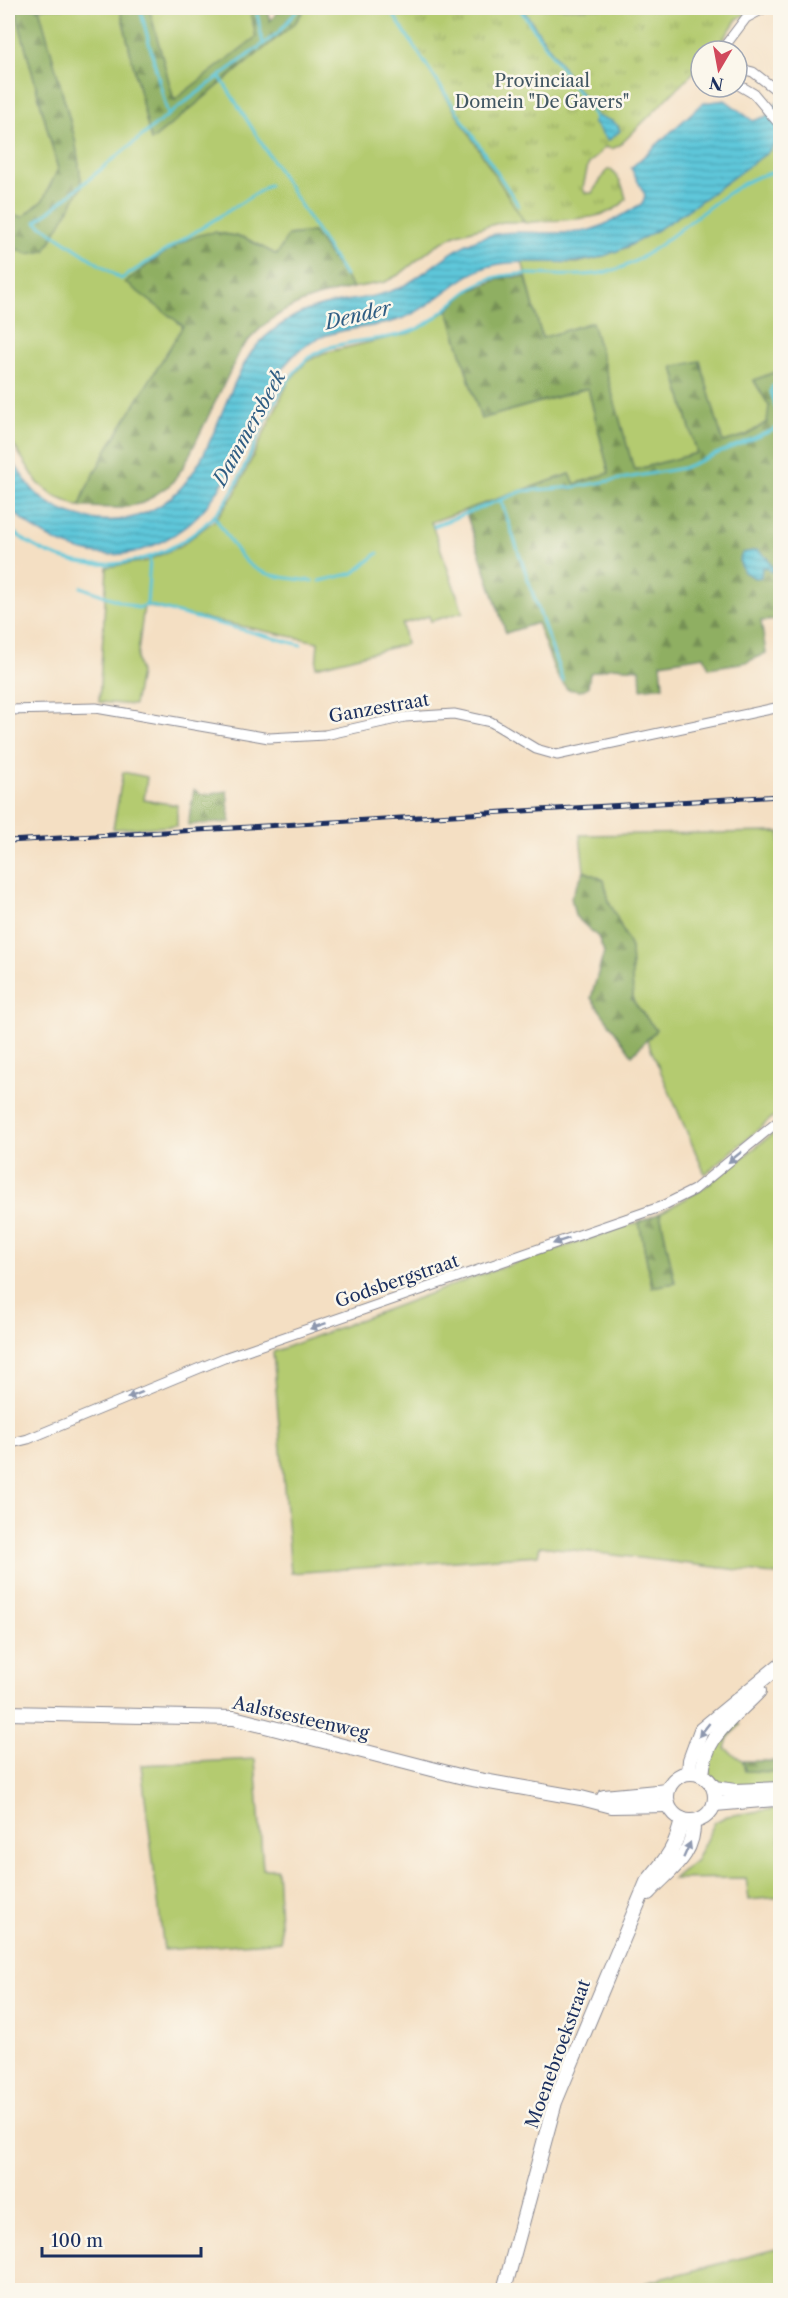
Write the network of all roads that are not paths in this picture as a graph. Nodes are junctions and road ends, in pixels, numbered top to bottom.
1 (765, 8) edge
2 (730, 39) edge
3 (749, 71) edge
4 (749, 89) edge
5 (780, 93) edge
6 (778, 122) edge
7 (780, 707) edge
8 (8, 710) edge
9 (780, 1120) edge
10 (8, 1444) edge
11 (780, 1667) edge
12 (8, 1713) edge
13 (695, 1774) junction
14 (714, 1788) junction
15 (780, 1789) edge
16 (668, 1798) junction
17 (780, 1798) edge
18 (715, 1804) junction
19 (688, 1820) junction
20 (504, 2290) edge

1 - 2 street
3 - 5 street
4 - 6 street
7 - 8 street, Ganzestraat
9 -> 10 street, Godsbergstraat
11 - 13 main road
12 - 16 main road, Aalstsesteenweg
13 - 14 main road
13 - 16 main road
14 - 15 main road
14 - 18 main road
16 - 19 main road
17 - 18 main road
18 - 19 main road
19 - 20 main road, Moenebroekstraat

